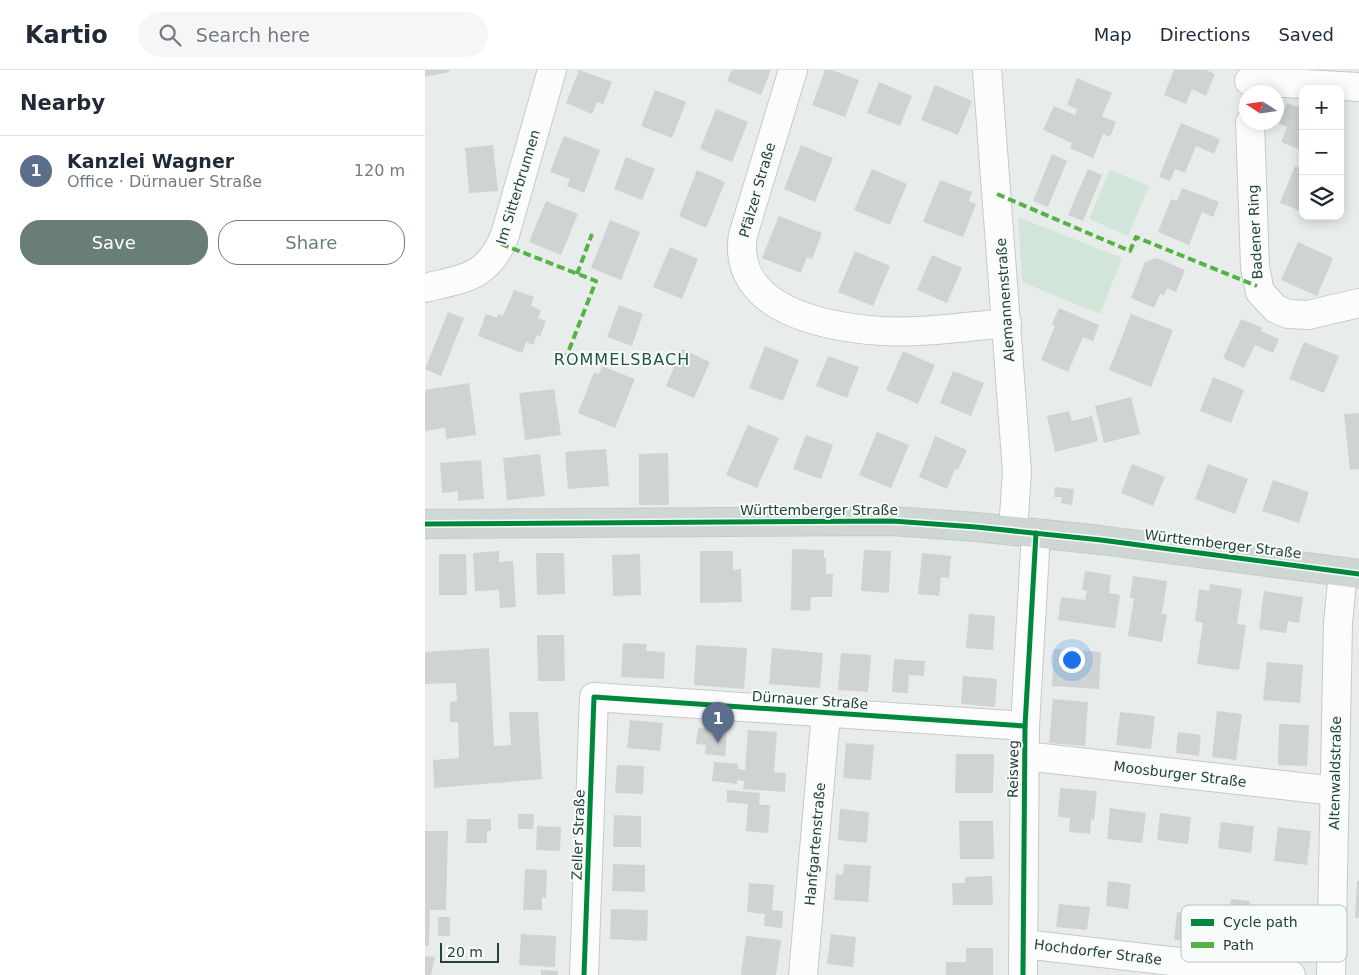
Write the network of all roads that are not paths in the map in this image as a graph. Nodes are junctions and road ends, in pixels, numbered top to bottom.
1 (553, 70) edge
2 (793, 70) edge
3 (987, 70) edge
4 (1249, 81) edge
5 (1359, 87) edge
6 (1250, 130) edge
7 (425, 288) edge
8 (1359, 303) edge
9 (1007, 323) junction
10 (425, 524) edge
11 (1024, 532) junction
12 (1351, 572) edge
13 (594, 696) joint
14 (826, 713) junction
15 (1025, 726) junction
16 (1025, 756) junction
17 (1335, 791) junction
18 (1333, 905) edge
19 (1023, 944) junction
20 (1331, 962) edge
21 (585, 975) edge
22 (803, 975) edge
23 (1023, 975) edge
24 (1291, 975) edge
25 (1331, 975) edge

1 - 7 street, Im Sitterbrunnen
2 - 9 street, Pfälzer Straße
3 - 9 street, Alemannenstraße
4 - 5 street
6 - 8 street, Badener Ring
9 - 11 street, Alemannenstraße
10 - 11 main road, Württemberger Straße
11 - 12 main road, Württemberger Straße
11 - 15 street, Reisweg
12 - 17 street, Altenwaldstraße
13 - 14 street, Dürnauer Straße
13 - 21 street, Zeller Straße
14 - 15 street, Dürnauer Straße
14 - 22 street, Hanfgartenstraße
15 - 16 street, Reisweg
16 - 17 street, Moosburger Straße
16 - 19 street, Reisweg
17 - 18 street, Altenwaldstraße
19 - 23 street, Reisweg
19 - 24 street, Hochdorfer Straße
20 - 25 street, Altenwaldstraße

